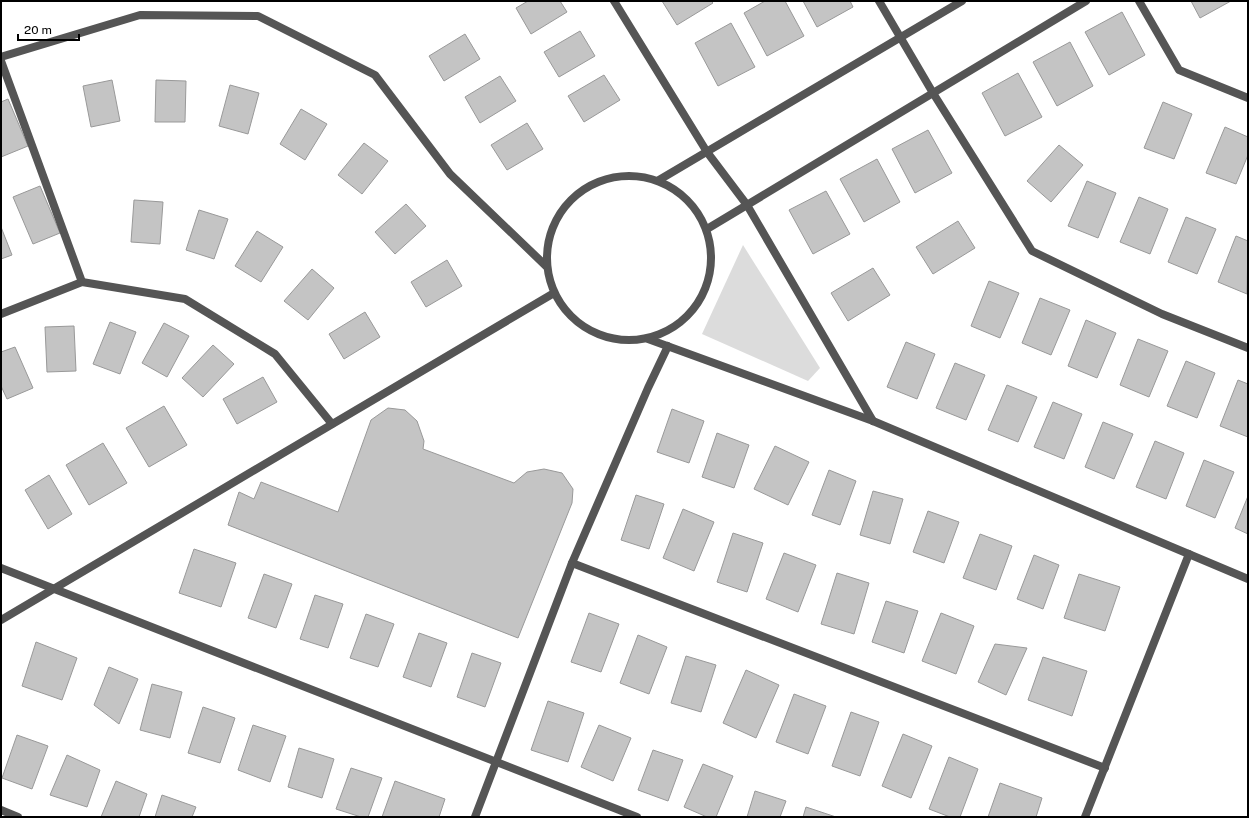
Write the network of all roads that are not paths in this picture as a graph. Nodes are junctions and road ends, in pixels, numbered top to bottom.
1 (614, 1) edge
2 (879, 1) edge
3 (962, 1) edge
4 (1086, 1) edge
5 (1139, 1) edge
6 (900, 38) junction
7 (1, 57) edge
8 (1, 61) edge
9 (933, 93) junction
10 (1248, 98) edge
11 (707, 152) junction
12 (660, 180) junction
13 (747, 205) junction
14 (708, 229) junction
15 (546, 266) junction
16 (82, 282) junction
17 (554, 293) junction
18 (1, 314) edge
19 (648, 338) junction
20 (668, 346) junction
21 (1248, 348) edge
22 (873, 421) junction
23 (332, 424) junction
24 (1188, 554) junction
25 (572, 563) junction
26 (1, 568) edge
27 (1248, 579) edge
28 (54, 588) junction
29 (1, 620) edge
30 (496, 762) junction
31 (1105, 768) junction
32 (1, 810) edge
33 (18, 817) edge
34 (475, 817) edge
35 (637, 817) edge
36 (1085, 817) edge

1 - 11 street
2 - 6 street
3 - 6 street
4 - 9 street
5 - 10 street
6 - 9 street
6 - 11 street
7 - 15 street
8 - 16 street
9 - 13 street
9 - 21 street
11 - 12 street
11 - 13 street
12 - 14 street
12 - 15 street
13 - 14 street
13 - 22 street
14 - 19 street
15 - 17 street
16 - 18 street
16 - 23 street
17 - 19 street
17 - 23 street
19 - 20 street
20 - 22 street
20 - 25 street
22 - 24 street
23 - 28 street
24 - 27 street
24 - 31 street
25 - 30 street
25 - 31 street
26 - 28 street
28 - 29 street
28 - 30 street
30 - 34 street
30 - 35 street
31 - 36 street
32 - 33 street

